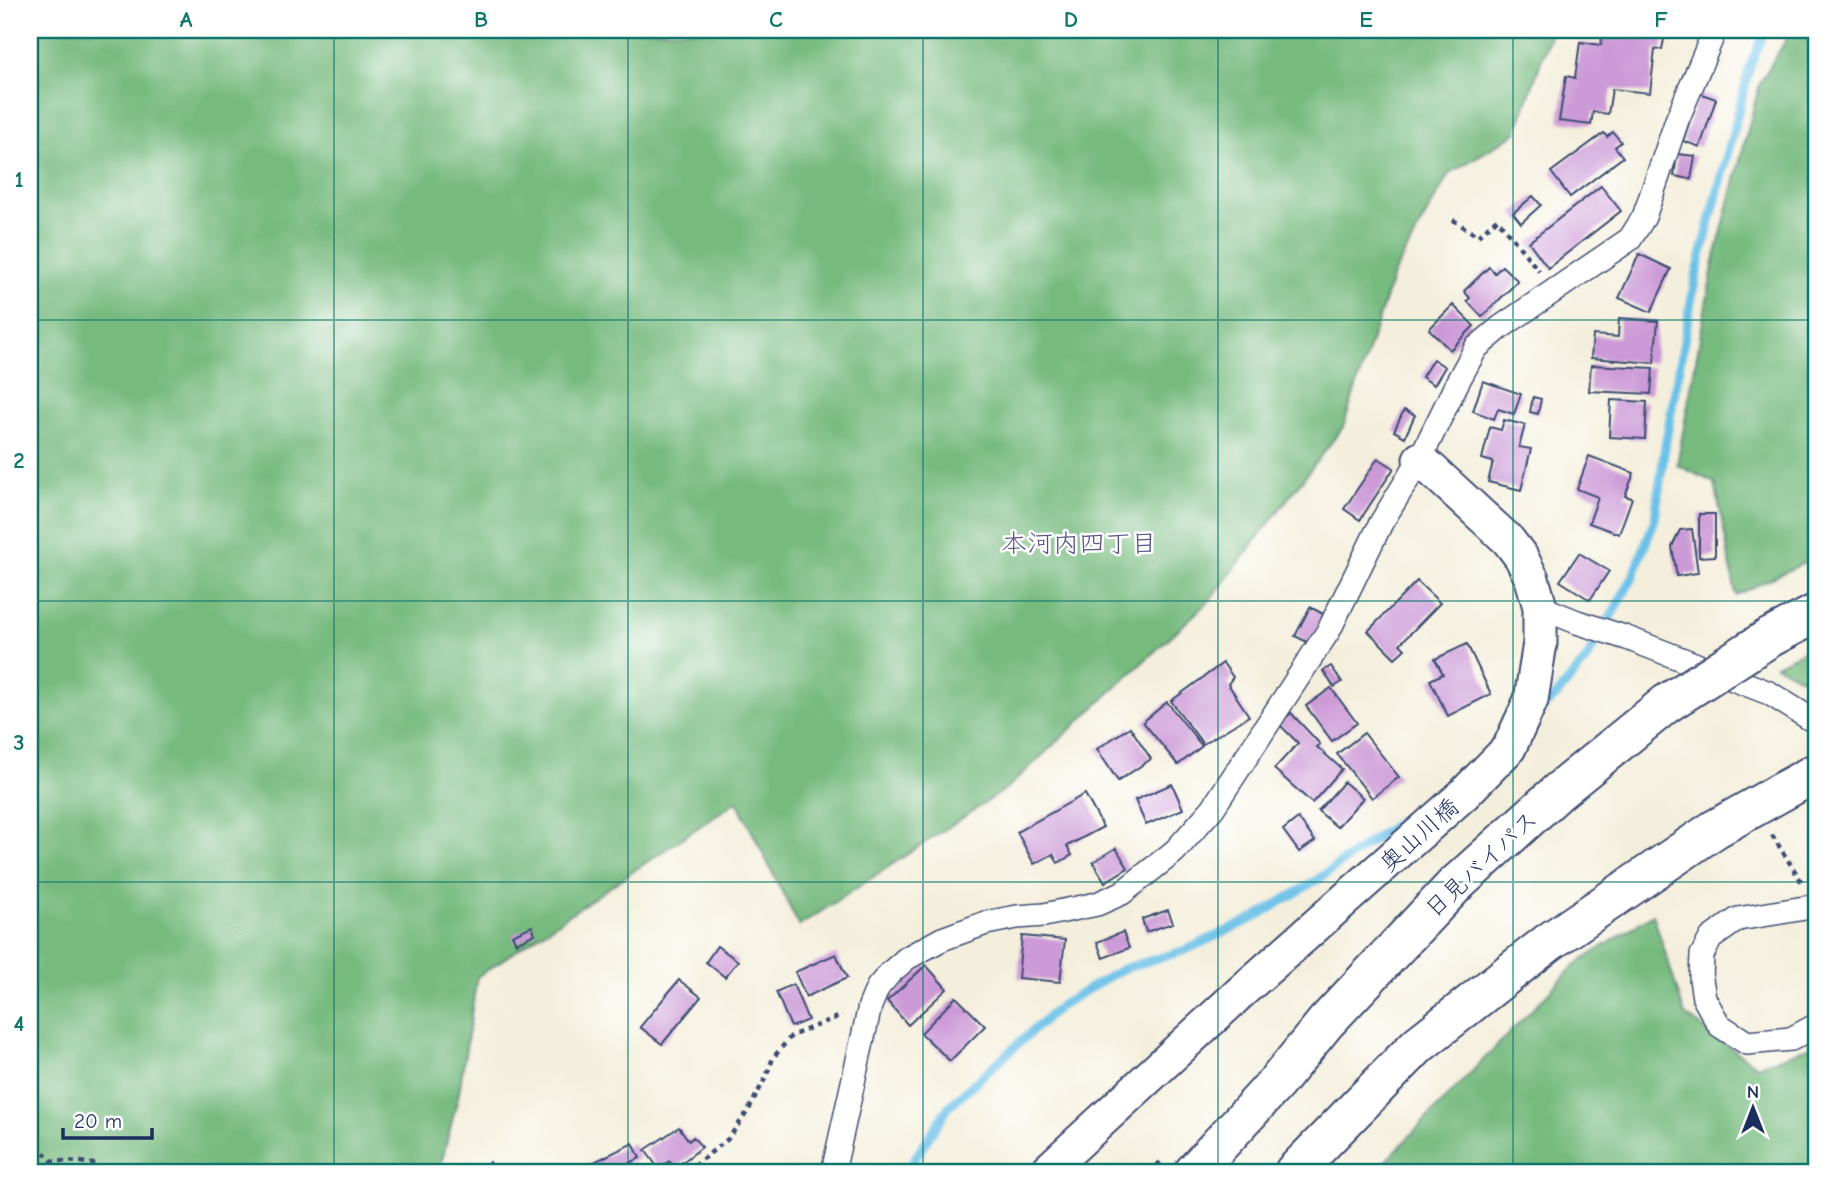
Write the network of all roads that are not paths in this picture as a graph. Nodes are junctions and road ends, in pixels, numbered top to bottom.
1 (1716, 30) edge
2 (1420, 459) junction
3 (1540, 607) junction
4 (1817, 613) edge
5 (1817, 723) edge
6 (1817, 772) edge
7 (1814, 900) edge
8 (1817, 1026) edge
9 (834, 1172) edge
10 (1046, 1172) edge
11 (1194, 1172) edge
12 (1294, 1172) edge

1 - 2 street
2 - 3 street, 奥山川橋
2 - 9 street
3 - 5 street
3 - 10 street, 奥山川橋
4 - 11 highway, 日見バイパス, bridge
6 - 12 highway
7 - 8 street

